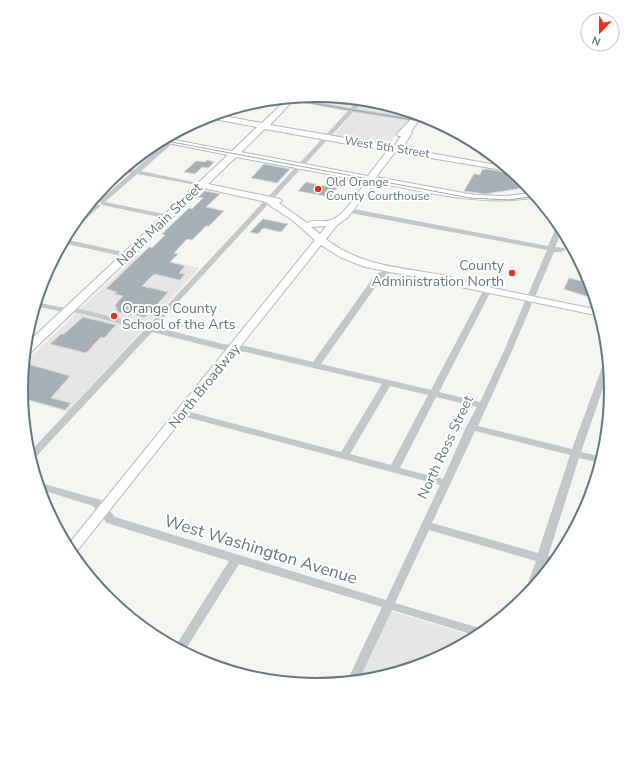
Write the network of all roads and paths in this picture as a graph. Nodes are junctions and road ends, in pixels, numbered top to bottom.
1 (312, 102) edge
2 (287, 103) edge
3 (357, 104) edge
4 (351, 110) junction
5 (409, 117) edge
6 (220, 118) edge
7 (416, 120) edge
8 (263, 126) junction
9 (326, 137) junction
10 (171, 141) joint
11 (393, 149) junction
12 (233, 153) junction
13 (301, 165) junction
14 (500, 168) edge
15 (128, 171) edge
16 (135, 172) junction
17 (371, 178) junction
18 (200, 185) junction
19 (529, 196) edge
20 (269, 199) junction
21 (98, 203) edge
22 (348, 210) junction
23 (166, 217) junction
24 (336, 221) junction
25 (311, 224) junction
26 (558, 233) edge
27 (321, 239) junction
28 (69, 241) edge
29 (551, 249) junction
30 (561, 250) dead end
31 (341, 253) junction
32 (127, 255) junction
33 (308, 255) junction
34 (377, 272) junction
35 (488, 290) junction
36 (531, 298) junction
37 (41, 305) edge
38 (69, 310) junction
39 (593, 312) edge
40 (150, 329) junction
41 (31, 346) edge
42 (234, 348) junction
43 (316, 366) junction
44 (603, 376) edge
45 (388, 383) junction
46 (433, 394) junction
47 (481, 405) junction
48 (182, 413) junction
49 (471, 427) junction
50 (35, 452) edge
51 (576, 453) junction
52 (344, 456) junction
53 (595, 458) edge
54 (394, 469) junction
55 (445, 483) junction
56 (45, 487) edge
57 (103, 512) junction
58 (426, 525) junction
59 (75, 546) edge
60 (542, 558) junction
61 (236, 559) junction
62 (548, 560) edge
63 (537, 574) edge
64 (388, 605) junction
65 (474, 630) edge
66 (183, 645) edge
67 (356, 675) edge

1 - 4 street
2 - 8 main road, North Main Street
3 - 4 street
4 - 5 street
4 - 9 street
6 - 8 main road, West 5th Street
7 - 11 main road, North Broadway
8 - 9 main road, West 5th Street
8 - 12 main road, North Main Street
9 - 11 main road, West 5th Street
9 - 13 street
10 - 12 main road
10 - 16 street
11 - 14 main road, West 5th Street
11 - 17 main road, North Broadway
12 - 13 main road
12 - 18 main road, North Main Street
13 - 17 main road
13 - 20 street
15 - 16 street
16 - 18 street
16 - 21 street
17 - 19 main road
17 - 22 main road, North Broadway
17 - 24 main road, North Broadway
18 - 20 main road
18 - 23 main road, North Main Street
20 - 25 main road
20 - 27 main road
20 - 40 street
21 - 23 street
22 - 24 main road, North Broadway
22 - 29 street
23 - 32 main road, North Main Street
24 - 25 main road
24 - 27 main road, North Broadway
25 - 27 main road
26 - 29 street, North Ross Street
27 - 31 main road
27 - 33 main road, North Broadway
28 - 32 street
29 - 30 street
29 - 36 street, North Ross Street
31 - 33 main road
31 - 34 main road
32 - 38 main road, North Main Street
33 - 42 main road, North Broadway
34 - 35 main road
34 - 43 street
35 - 36 main road
35 - 46 street
36 - 39 main road
36 - 47 street, North Ross Street
37 - 38 street
38 - 40 street
38 - 41 main road, North Main Street
40 - 42 street
40 - 50 street
42 - 43 street
42 - 48 main road, North Broadway
43 - 45 street
44 - 51 street
45 - 46 street
45 - 52 street
46 - 47 street
46 - 54 street
47 - 49 street, North Ross Street
48 - 52 street
48 - 57 main road, North Broadway
49 - 51 street
49 - 55 street, North Ross Street
51 - 53 street
51 - 60 street
52 - 54 street
54 - 55 street
55 - 58 street, North Ross Street
56 - 57 street, West Washington Avenue
57 - 59 main road, North Broadway
57 - 61 street, West Washington Avenue
58 - 60 street
58 - 64 street, North Ross Street
60 - 62 street
60 - 63 street
61 - 64 street, West Washington Avenue
61 - 66 street
64 - 65 street, West Washington Avenue
64 - 67 street, North Ross Street

